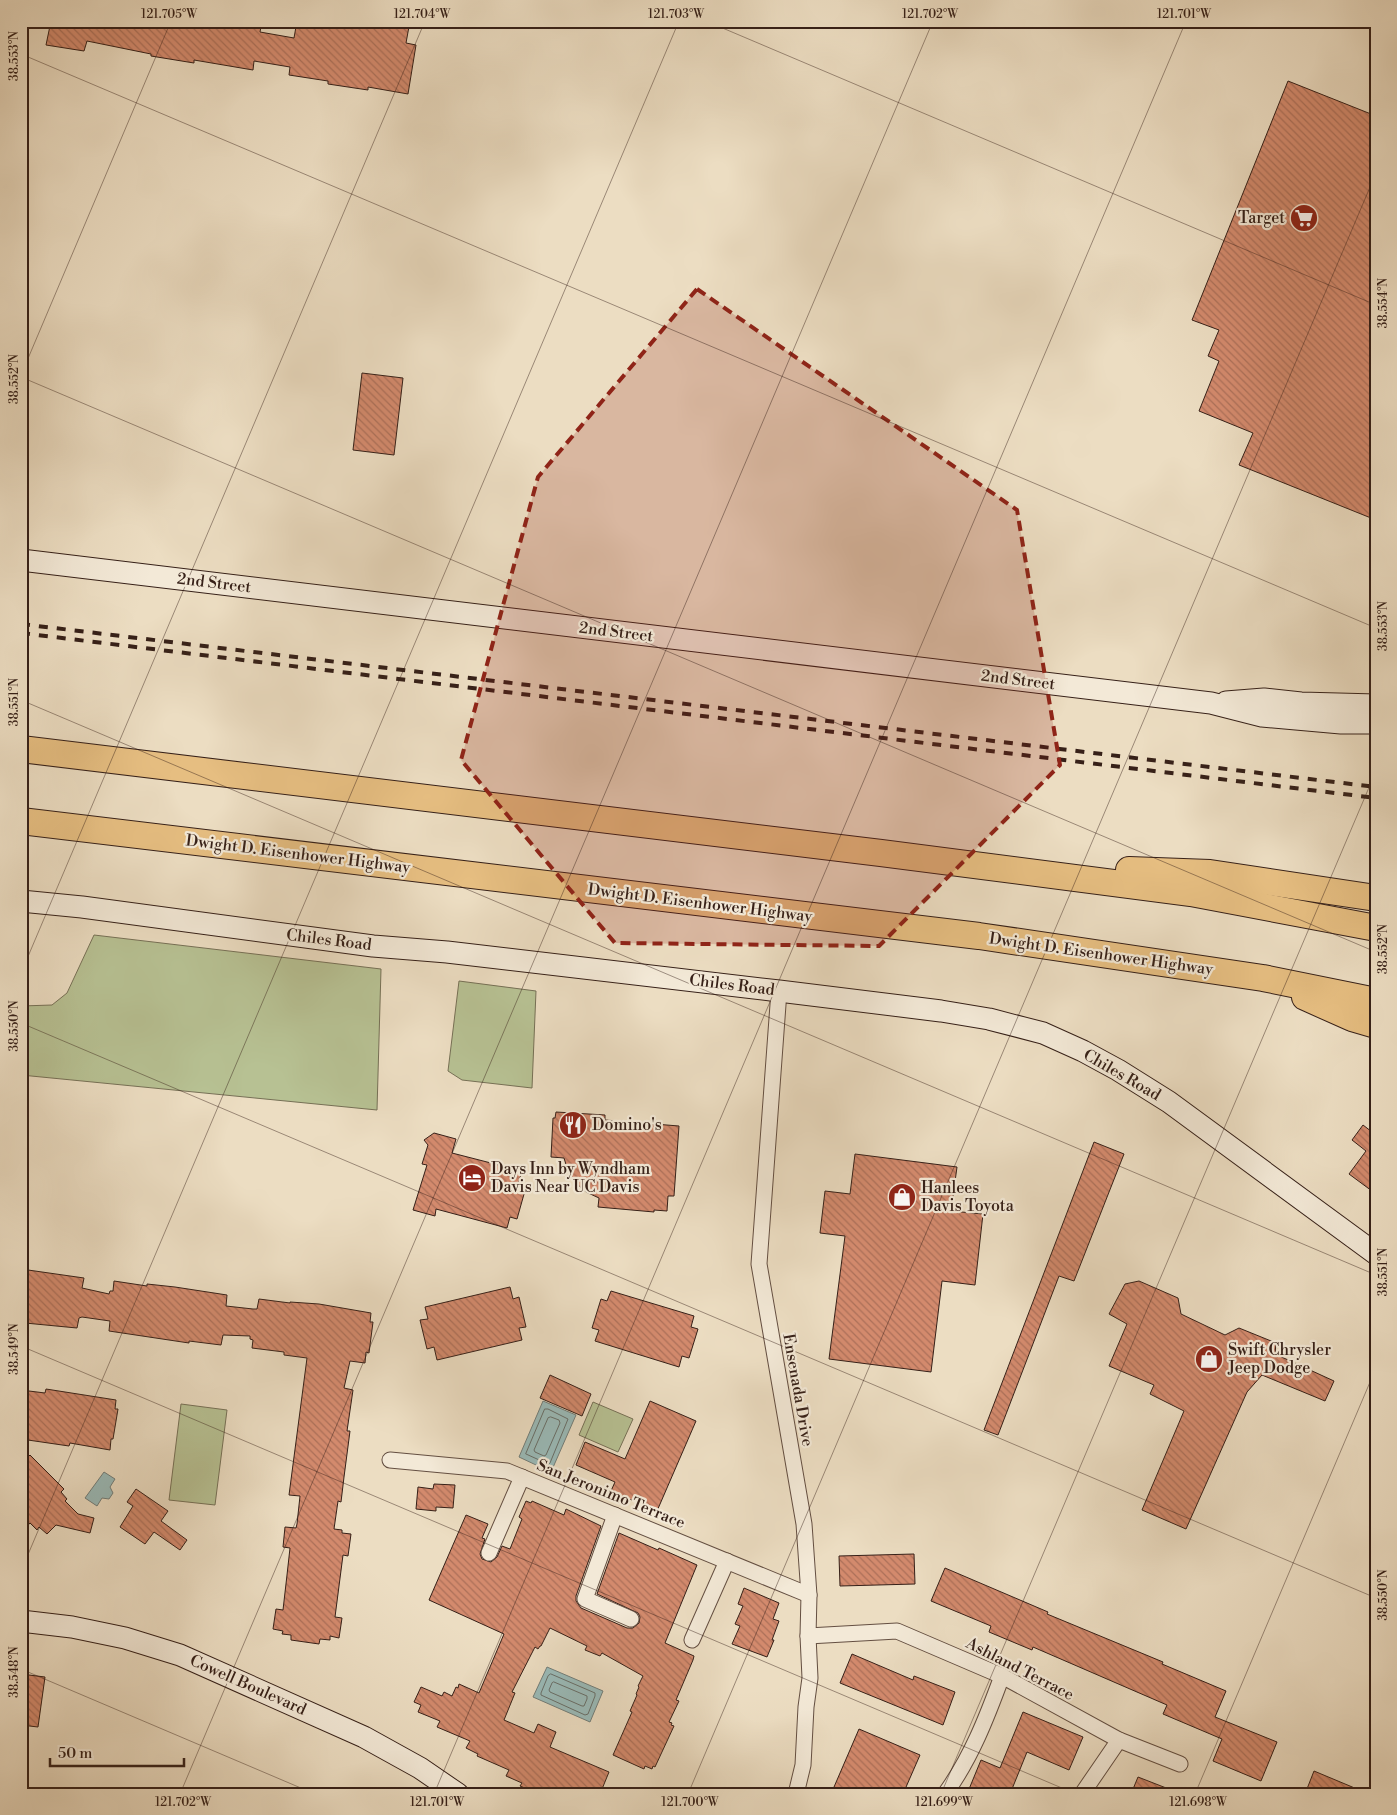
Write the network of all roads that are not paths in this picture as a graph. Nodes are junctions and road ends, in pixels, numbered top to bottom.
1 (21, 560) edge
2 (1211, 703) junction
3 (1376, 705) edge
4 (1376, 723) edge
5 (21, 749) edge
6 (21, 821) edge
7 (881, 853) junction
8 (1376, 898) edge
9 (21, 900) edge
10 (1376, 928) edge
11 (1263, 978) junction
12 (780, 991) junction
13 (1376, 1001) edge
14 (1376, 1025) edge
15 (1376, 1254) edge
16 (390, 1460) dead end
17 (522, 1477) junction
18 (614, 1515) junction
19 (489, 1554) dead end
20 (727, 1561) junction
21 (809, 1595) junction
22 (630, 1619) dead end
23 (21, 1621) edge
24 (808, 1636) junction
25 (692, 1640) dead end
26 (1002, 1676) junction
27 (1119, 1740) junction
28 (1180, 1764) dead end
29 (458, 1794) edge
30 (796, 1794) edge
31 (946, 1794) edge
32 (1082, 1794) edge

1 - 2 street, 2nd Street
2 - 3 street, 2nd Street
2 - 4 street, 2nd Street
5 - 7 highway
6 - 11 highway, Dwight D. Eisenhower Highway
7 - 8 highway
7 - 10 highway
9 - 12 street, Chiles Road
11 - 13 highway, Dwight D. Eisenhower Highway
11 - 14 highway
12 - 15 street, Chiles Road
12 - 21 street, Ensenada Drive
16 - 17 street, San Jeronimo Terrace
17 - 18 street, San Jeronimo Terrace
17 - 19 street
18 - 20 street, San Jeronimo Terrace
18 - 22 street
20 - 21 street, San Jeronimo Terrace
20 - 25 street
21 - 24 street, Ensenada Drive
23 - 29 street, Cowell Boulevard
24 - 26 street, Ashland Terrace
24 - 30 street, Ensenada Drive
26 - 27 street, Ashland Terrace
26 - 31 street
27 - 28 street, Ashland Terrace
27 - 32 street

